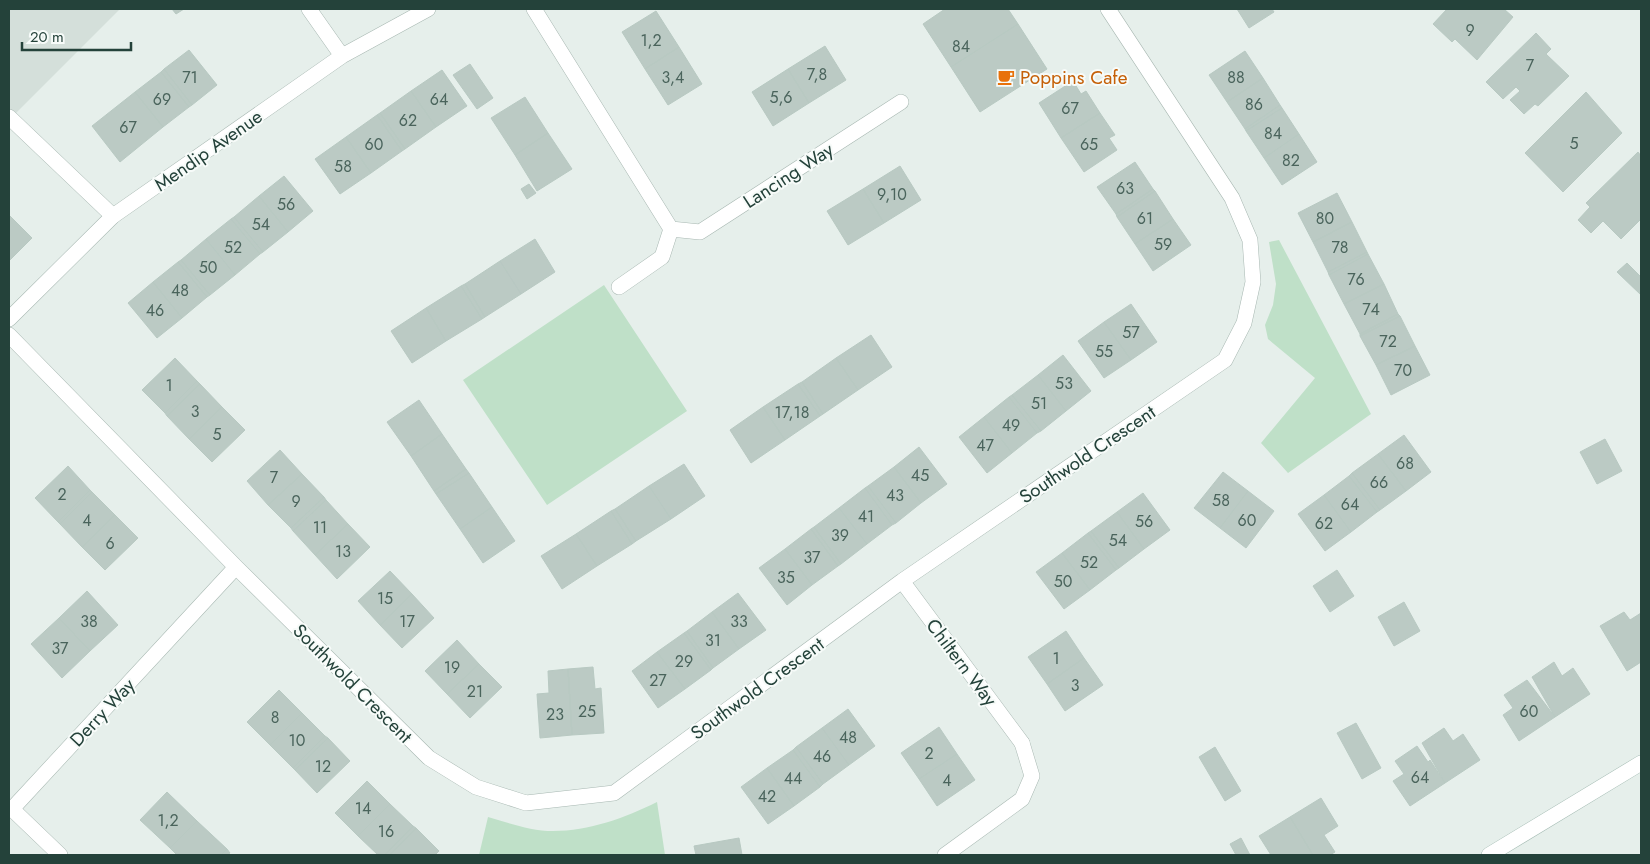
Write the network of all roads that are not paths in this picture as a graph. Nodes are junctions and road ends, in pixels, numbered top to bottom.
1 (309, 9) edge
2 (428, 9) edge
3 (534, 9) edge
4 (1108, 9) edge
5 (342, 56) junction
6 (901, 102) dead end
7 (9, 117) edge
8 (114, 216) junction
9 (671, 229) junction
10 (619, 287) dead end
11 (9, 319) edge
12 (9, 335) edge
13 (236, 567) junction
14 (902, 581) junction
15 (1641, 763) edge
16 (60, 855) edge
17 (945, 855) edge
18 (1489, 855) edge

1 - 5 street
2 - 5 street, Mendip Avenue
3 - 9 street
4 - 14 street, Southwold Crescent
5 - 8 street, Mendip Avenue
6 - 9 street, Lancing Way
7 - 8 street
8 - 11 street, Mendip Avenue
9 - 10 street
12 - 13 street, Southwold Crescent
13 - 14 street, Southwold Crescent
13 - 16 street, Derry Way
14 - 17 street, Chiltern Way
15 - 18 street

